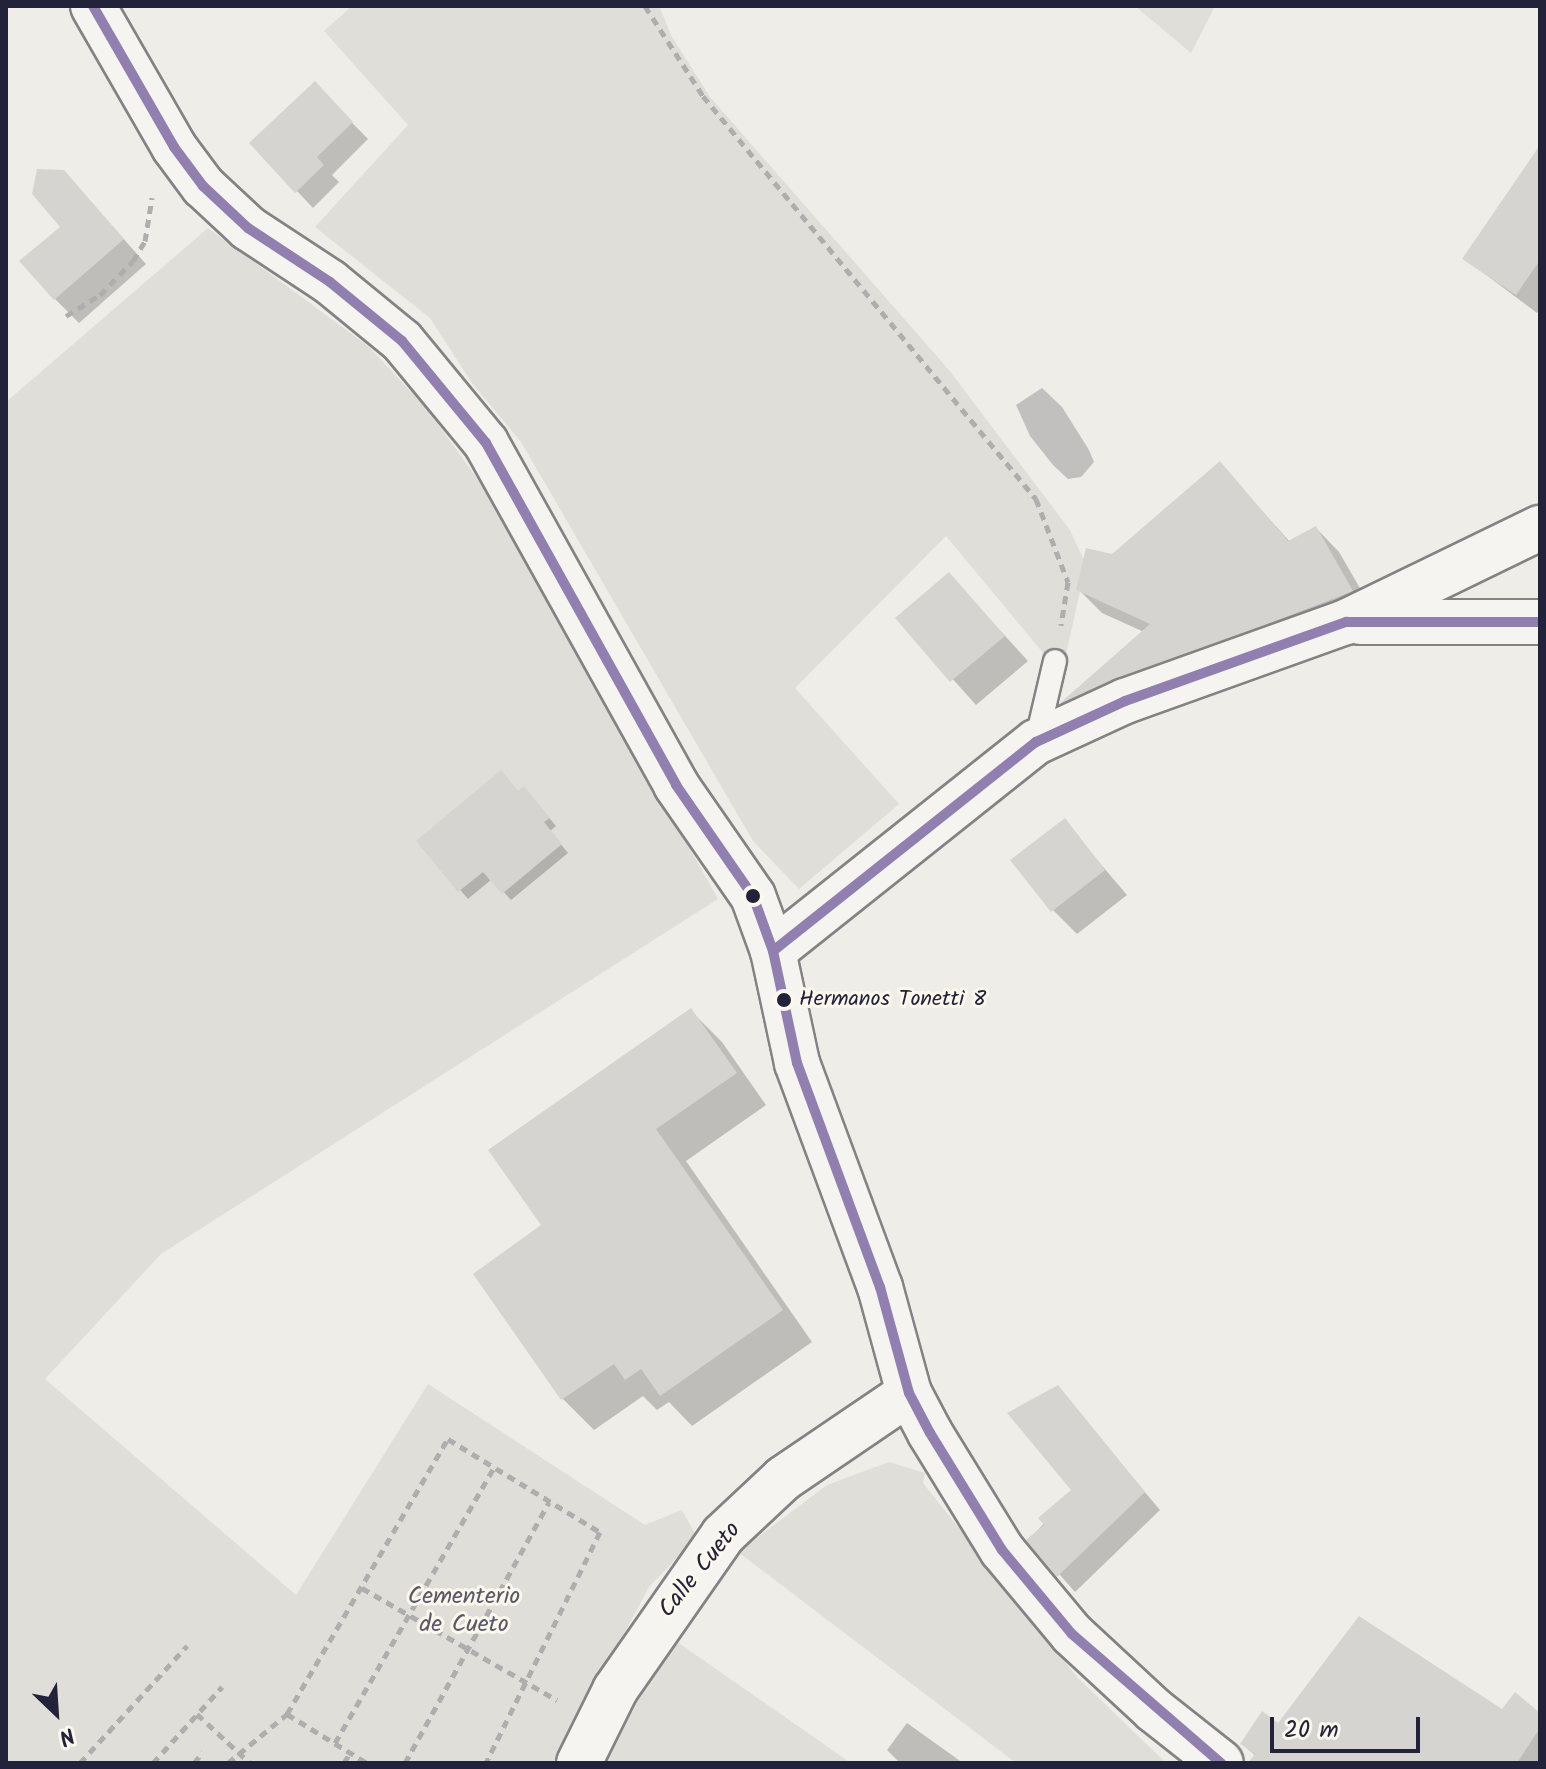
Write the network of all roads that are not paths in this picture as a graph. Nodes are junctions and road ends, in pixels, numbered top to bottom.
1 (93, 6) edge
2 (1540, 528) edge
3 (1346, 622) junction
4 (1540, 622) edge
5 (1055, 661) road end
6 (1036, 742) junction
7 (773, 951) junction
8 (909, 1393) junction
9 (579, 1763) edge
10 (1221, 1763) edge

1 - 7 street
2 - 3 street
3 - 4 street
3 - 6 street
5 - 6 lane
6 - 7 street
7 - 8 street
8 - 9 street, Calle Cueto
8 - 10 street

